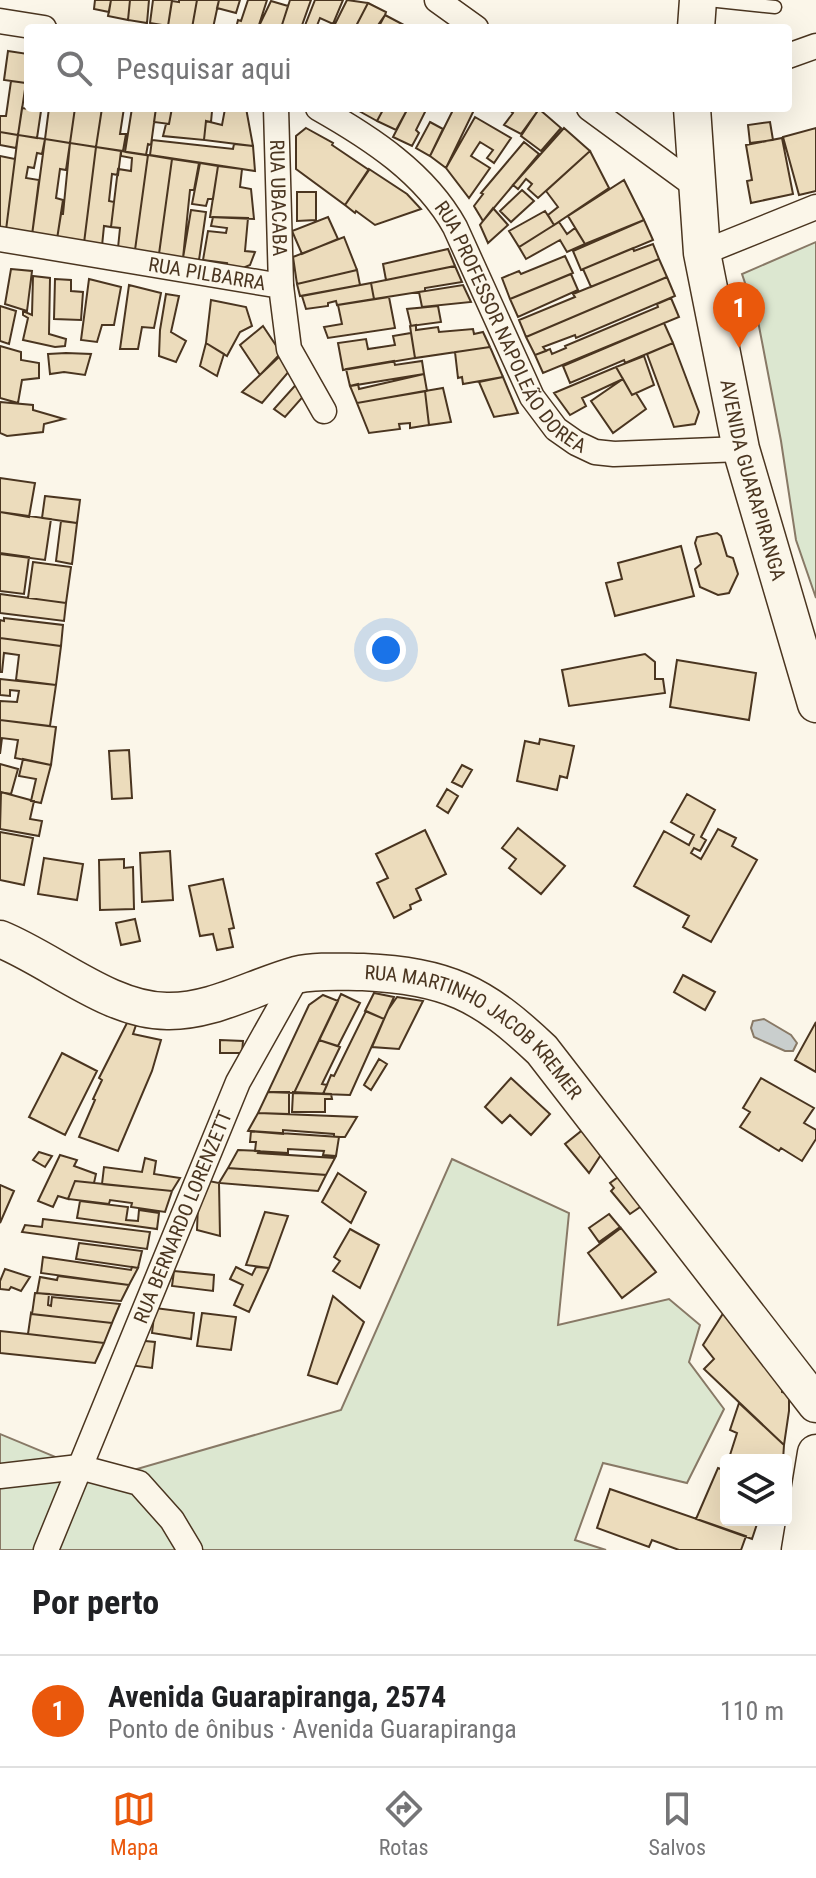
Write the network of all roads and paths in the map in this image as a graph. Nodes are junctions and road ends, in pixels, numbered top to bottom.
1 (437, 0) edge
2 (698, 0) edge
3 (708, 0) edge
4 (775, 7) dead end
5 (0, 21) edge
6 (470, 24) edge
7 (696, 24) edge
8 (24, 25) edge
9 (816, 46) edge
10 (792, 55) edge
11 (276, 112) edge
12 (324, 112) edge
13 (594, 112) edge
14 (692, 112) edge
15 (697, 187) junction
16 (816, 207) edge
17 (0, 239) edge
18 (702, 253) junction
19 (281, 286) junction
20 (324, 411) dead end
21 (741, 449) junction
22 (816, 704) edge
23 (0, 939) edge
24 (298, 975) junction
25 (816, 1404) edge
26 (816, 1453) edge
27 (79, 1467) junction
28 (0, 1476) edge
29 (46, 1550) edge
30 (190, 1550) edge
31 (800, 1550) edge

1 - 6 street
2 - 7 street
3 - 4 lane
5 - 8 street
9 - 10 street
11 - 19 street, RUA UBACABA
12 - 21 street, RUA PROFESSOR NAPOLEÃO DOREA
13 - 15 street
14 - 15 street, AVENIDA GUARAPIRANGA
15 - 18 street, AVENIDA GUARAPIRANGA
16 - 18 street
17 - 19 street, RUA PILBARRA
18 - 21 street, AVENIDA GUARAPIRANGA
19 - 20 street, RUA PILBARRA
21 - 22 street, AVENIDA GUARAPIRANGA
23 - 24 street, RUA MARTINHO JACOB KREMER
24 - 25 street, RUA MARTINHO JACOB KREMER
24 - 27 street, RUA BERNARDO LORENZETT
26 - 31 street
27 - 28 street
27 - 29 street, RUA BERNARDO LORENZETT
27 - 30 street

